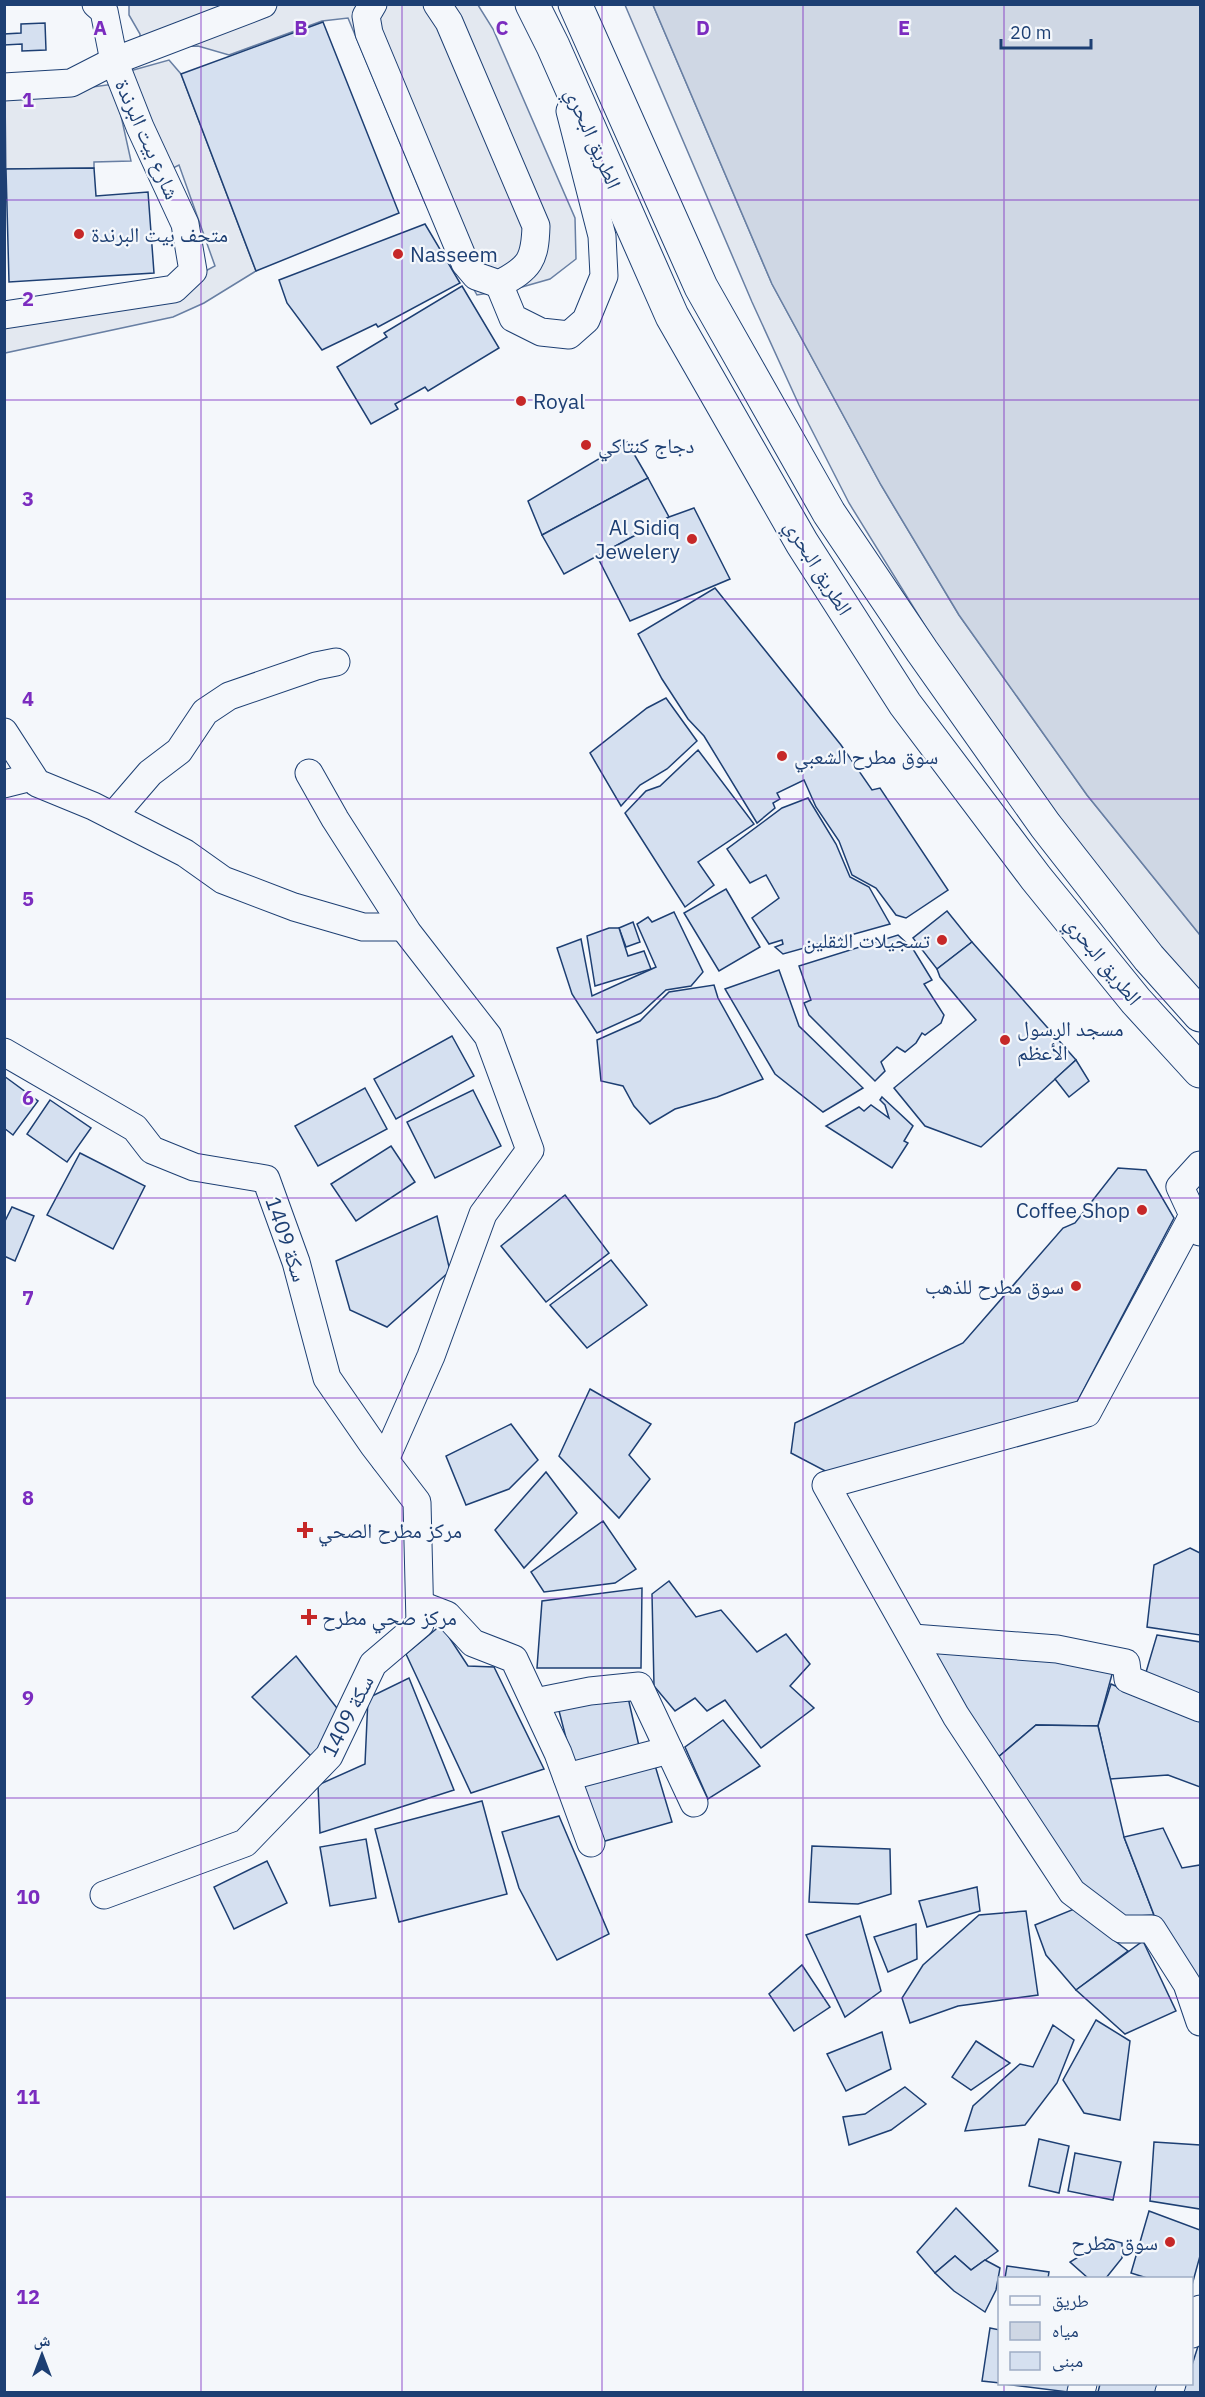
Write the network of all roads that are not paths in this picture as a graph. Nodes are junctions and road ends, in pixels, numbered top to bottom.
1 (262, 4) edge
2 (373, 4) edge
3 (437, 4) edge
4 (532, 4) edge
5 (575, 4) edge
6 (102, 7) edge
7 (554, 46) junction
8 (114, 62) junction
9 (4, 87) edge
10 (499, 284) junction
11 (4, 315) edge
12 (336, 662) dead end
13 (4, 732) edge
14 (309, 773) dead end
15 (32, 777) junction
16 (4, 784) edge
17 (113, 816) junction
18 (404, 927) junction
19 (1200, 1016) edge
20 (4, 1052) edge
21 (1200, 1071) edge
22 (1200, 1165) edge
23 (1195, 1226) edge
24 (385, 1460) junction
25 (421, 1605) junction
26 (913, 1638) junction
27 (535, 1702) junction
28 (1200, 1708) edge
29 (669, 1750) junction
30 (567, 1777) junction
31 (694, 1803) dead end
32 (591, 1843) dead end
33 (104, 1895) dead end
34 (1200, 2022) edge
35 (1200, 2309) edge
36 (1193, 2328) edge

1 - 8 street
2 - 10 street
3 - 10 street
4 - 7 main road, الطريق البحري
5 - 19 main road, الطريق البحري
6 - 8 street, شارع بيت البرندة
7 - 10 street
7 - 21 main road, الطريق البحري
8 - 9 street, شارع بيت البرندة
8 - 11 street, شارع بيت البرندة
12 - 17 street
13 - 15 street
14 - 18 street
15 - 16 street
15 - 17 street
17 - 18 street
18 - 24 street
20 - 24 street, 1409 سكة
22 - 23 street
23 - 26 street
24 - 25 street, 1409 سكة
25 - 27 street
25 - 33 street, 1409 سكة
26 - 28 street
26 - 34 street
27 - 29 street
27 - 30 street
29 - 30 street
29 - 31 street
30 - 32 street
35 - 36 street

